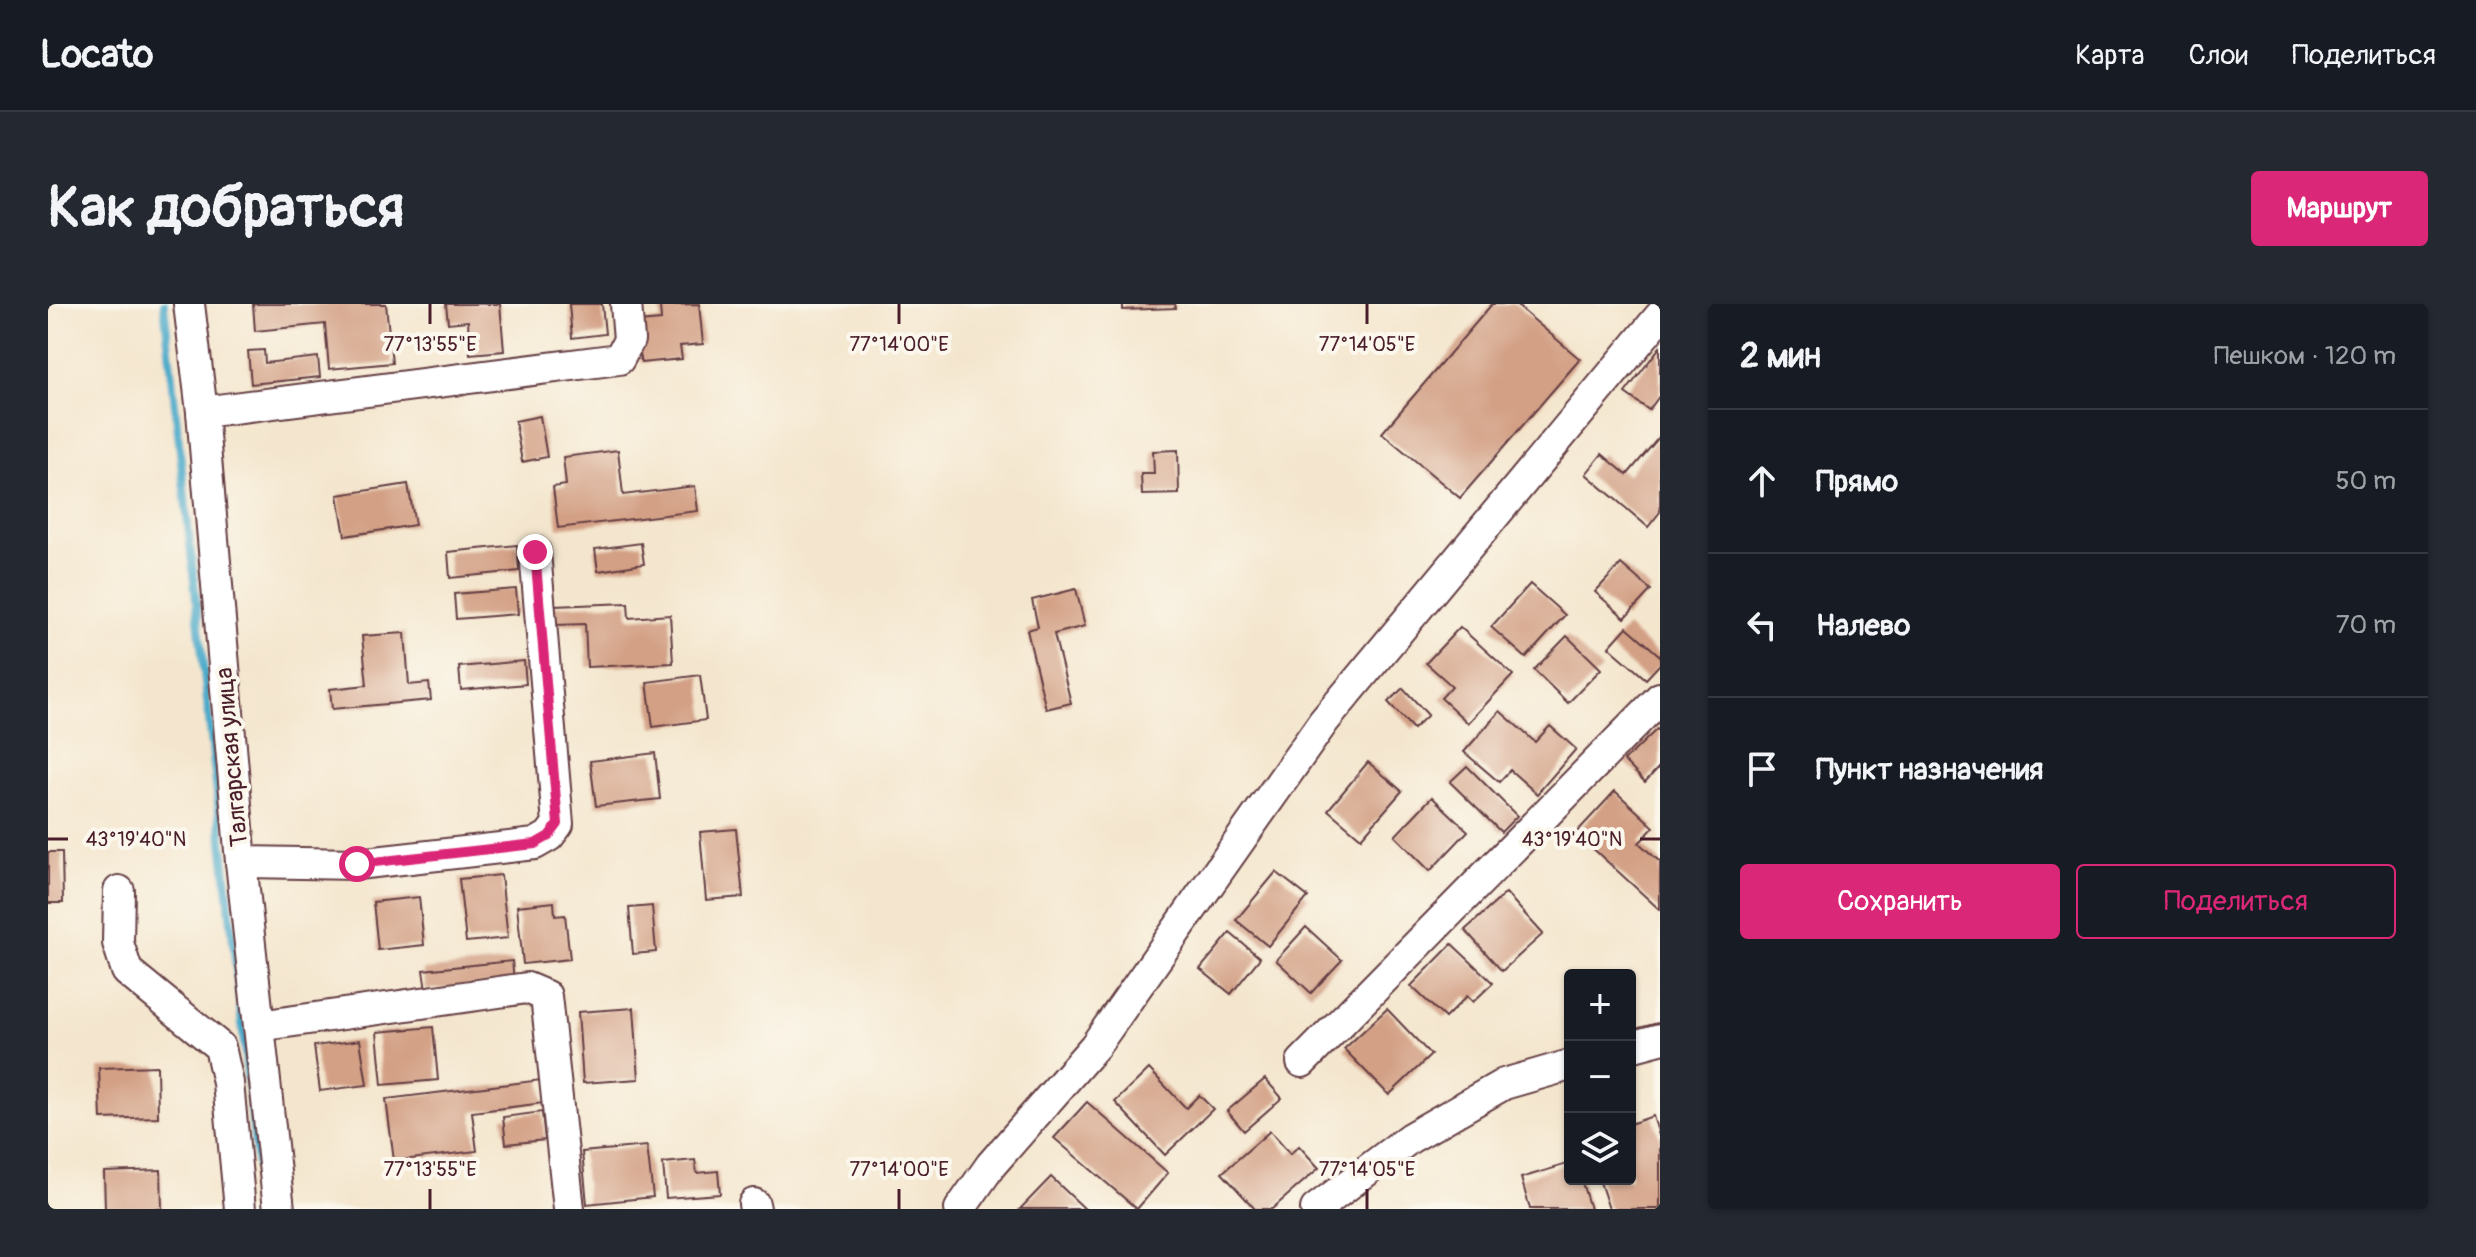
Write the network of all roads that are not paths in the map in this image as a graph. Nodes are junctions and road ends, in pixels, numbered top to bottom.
1 (189, 304) edge
2 (626, 304) edge
3 (1660, 316) edge
4 (202, 412) junction
5 (535, 552) dead end
6 (1660, 698) edge
7 (241, 862) junction
8 (119, 891) dead end
9 (259, 1026) junction
10 (1660, 1039) edge
11 (1636, 1045) edge
12 (1302, 1062) dead end
13 (1564, 1067) edge
14 (240, 1209) edge
15 (279, 1209) edge
16 (569, 1209) edge
17 (960, 1209) edge
18 (1316, 1209) edge

1 - 4 street, Талгарская улица
2 - 4 street
3 - 17 street
4 - 7 street, Талгарская улица
5 - 7 street
6 - 12 street
7 - 9 street, Талгарская улица
8 - 14 street
9 - 15 street, Талгарская улица
9 - 16 street
10 - 11 street
13 - 18 street

